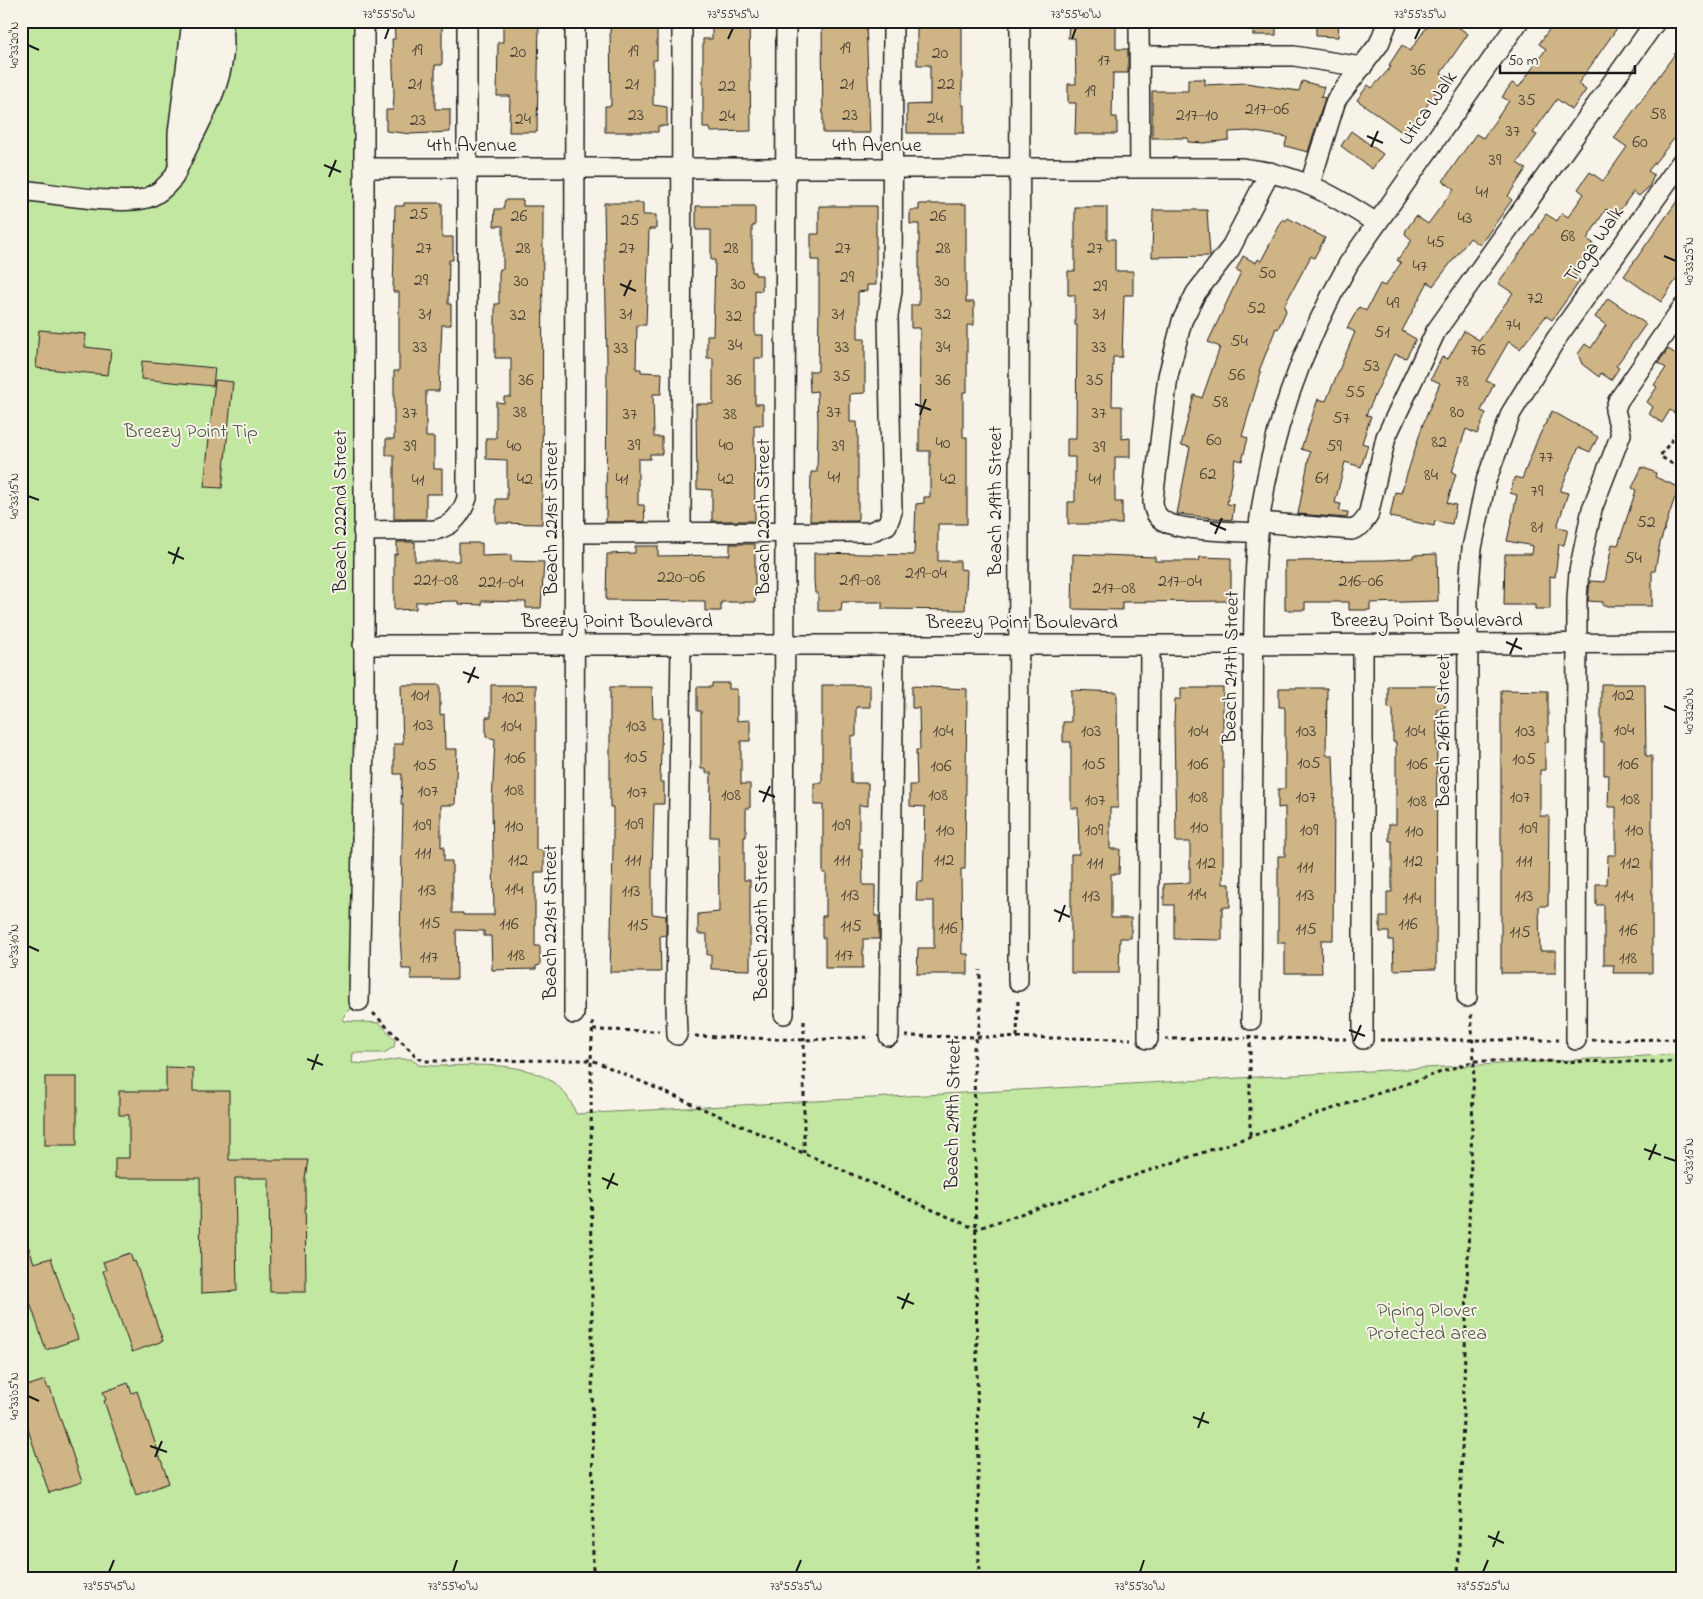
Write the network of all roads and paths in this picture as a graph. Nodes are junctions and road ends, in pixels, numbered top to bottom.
1 (192, 21) edge
2 (205, 21) edge
3 (222, 21) edge
4 (364, 21) edge
5 (467, 21) edge
6 (574, 21) edge
7 (682, 21) edge
8 (786, 21) edge
9 (893, 21) edge
10 (1020, 21) edge
11 (1140, 21) edge
12 (1388, 21) edge
13 (1519, 21) edge
14 (1656, 21) edge
15 (1140, 56) junction
16 (1362, 67) junction
17 (178, 133) junction
18 (1682, 162) edge
19 (178, 167) junction
20 (1140, 167) junction
21 (364, 168) junction
22 (466, 168) junction
23 (786, 168) junction
24 (574, 169) junction
25 (682, 169) junction
26 (893, 169) junction
27 (1019, 169) junction
28 (1270, 172) junction
29 (1310, 184) junction
30 (21, 190) edge
31 (1376, 223) junction
32 (1682, 308) edge
33 (1545, 356) joint
34 (1682, 426) edge
35 (1682, 470) edge
36 (1259, 528) junction
37 (363, 531) junction
38 (574, 533) junction
39 (681, 533) junction
40 (786, 533) junction
41 (1575, 643) junction
42 (1682, 643) edge
43 (1363, 644) junction
44 (1467, 644) junction
45 (363, 645) junction
46 (575, 645) junction
47 (682, 645) junction
48 (786, 645) junction
49 (894, 645) junction
50 (1018, 645) junction
51 (1150, 645) junction
52 (1254, 645) junction
53 (980, 970) dead end
54 (1018, 980) joint
55 (1467, 997) joint
56 (1682, 999) edge
57 (359, 1001) dead end
58 (574, 1014) dead end
59 (784, 1014) dead end
60 (804, 1017) dead end
61 (593, 1018) dead end
62 (380, 1019) dead end
63 (1251, 1020) joint
64 (677, 1035) dead end
65 (890, 1036) dead end
66 (1017, 1037) dead end
67 (1148, 1039) dead end
68 (1364, 1040) dead end
69 (1576, 1040) dead end
70 (591, 1060) junction
71 (1474, 1061) junction
72 (1680, 1062) edge
73 (1250, 1137) junction
74 (804, 1153) junction
75 (976, 1229) junction
76 (593, 1578) edge
77 (979, 1578) edge
78 (1458, 1578) edge

1 - 17 street
2 - 17 street
3 - 19 street
4 - 21 street, Beach 222nd Street
5 - 22 street
6 - 24 street, Beach 221st Street
7 - 25 street
8 - 23 street, Beach 220th Street
9 - 26 street
10 - 27 street, Beach 219th Street
11 - 15 street
12 - 16 street
13 - 31 street, Utica Walk
14 - 36 street
15 - 16 street
15 - 20 street
16 - 29 street
17 - 19 street
18 - 33 street, Tioga Walk
19 - 30 street
20 - 27 street, 4th Avenue
20 - 28 street, 4th Avenue
21 - 22 street, 4th Avenue
21 - 37 street, Beach 222nd Street
22 - 24 street, 4th Avenue
22 - 37 street
23 - 25 street, 4th Avenue
23 - 26 street, 4th Avenue
23 - 40 street, Beach 220th Street
24 - 25 street, 4th Avenue
24 - 38 street, Beach 221st Street
25 - 39 street
26 - 27 street, 4th Avenue
26 - 40 street
27 - 50 street, Beach 219th Street
28 - 29 street, 4th Avenue
28 - 36 street
29 - 31 street, 4th Avenue
31 - 36 street, Beach 217th Street
32 - 41 street
33 - 44 street, Beach 216th Street
34 - 35 path
36 - 52 street, Beach 217th Street
37 - 45 street, Beach 222nd Street
38 - 39 street
38 - 46 street, Beach 221st Street
39 - 40 street
40 - 48 street, Beach 220th Street
41 - 42 street, Breezy Point Boulevard
41 - 44 street, Breezy Point Boulevard
41 - 69 street
43 - 44 street, Breezy Point Boulevard
43 - 52 street, Breezy Point Boulevard
43 - 68 street
44 - 55 street, Beach 216th Street
45 - 46 street, Breezy Point Boulevard
45 - 57 street, Beach 222nd Street
46 - 47 street, Breezy Point Boulevard
46 - 58 street, Beach 221st Street
47 - 48 street, Breezy Point Boulevard
47 - 64 street
48 - 49 street, Breezy Point Boulevard
48 - 59 street, Beach 220th Street
49 - 50 street, Breezy Point Boulevard
49 - 65 street
50 - 51 street, Breezy Point Boulevard
50 - 54 street, Beach 219th Street
51 - 52 street, Breezy Point Boulevard
51 - 67 street
52 - 63 street, Beach 217th Street
53 - 75 path, Beach 219th Street
54 - 66 path
55 - 71 path
56 - 72 path
60 - 74 path
61 - 70 path
62 - 70 path
63 - 73 path
70 - 74 path
70 - 76 path
71 - 72 path
71 - 73 path
71 - 78 path
73 - 75 path
74 - 75 path
75 - 77 path, Beach 219th Street

